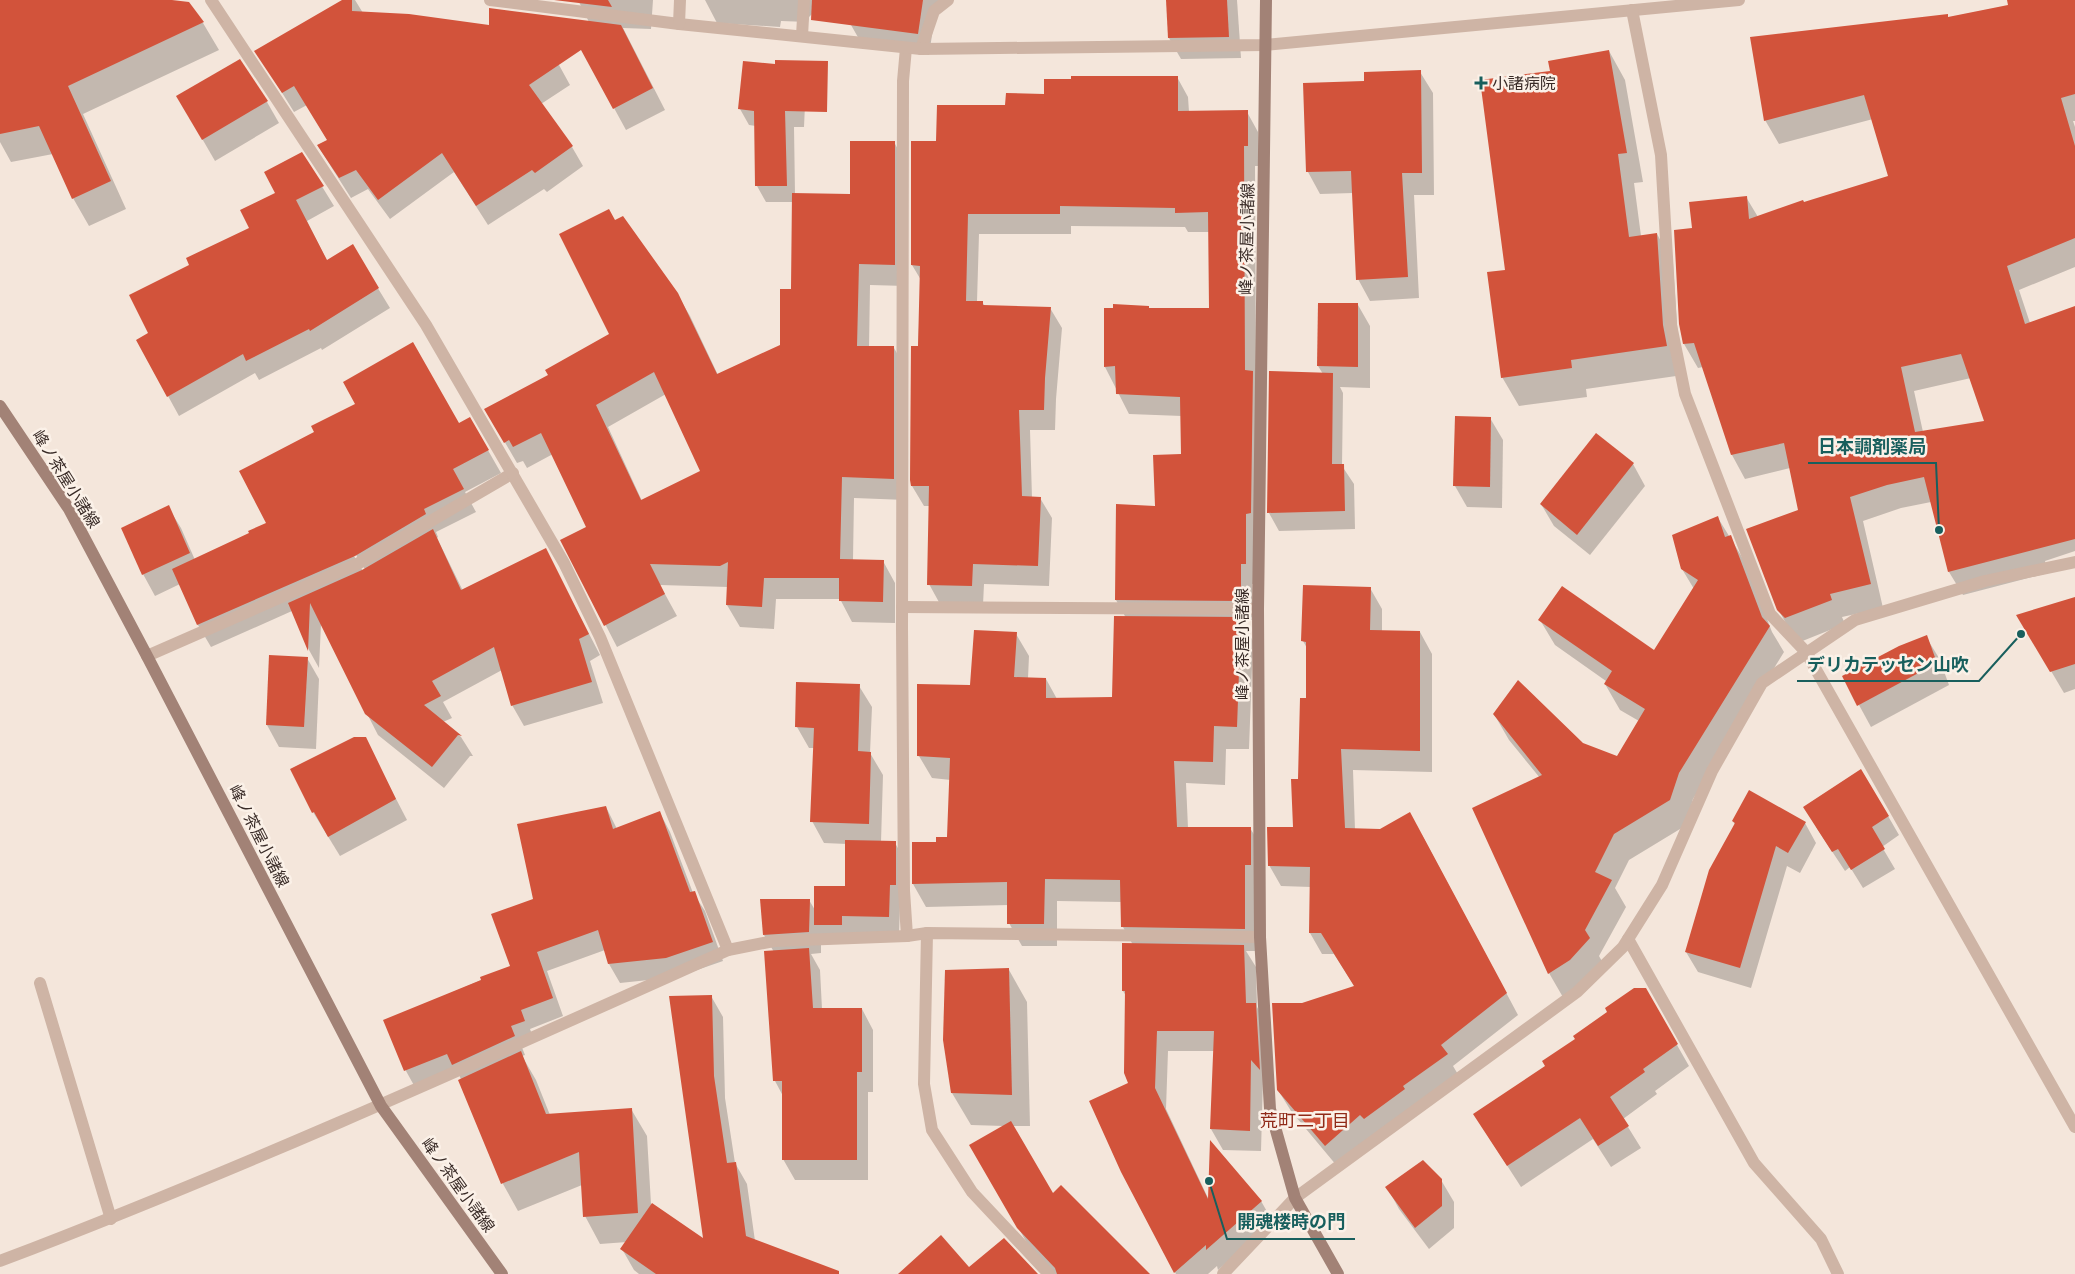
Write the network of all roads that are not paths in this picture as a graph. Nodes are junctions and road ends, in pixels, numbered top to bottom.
1 (210, 0) edge
2 (490, 0) edge
3 (680, 0) edge
4 (804, 0) edge
5 (948, 0) edge
6 (1266, 0) edge
7 (1739, 0) edge
8 (1632, 10) junction
9 (679, 24) junction
10 (802, 36) junction
11 (1265, 45) junction
12 (906, 48) junction
13 (920, 49) junction
14 (0, 406) edge
15 (513, 473) junction
16 (2075, 562) edge
17 (902, 607) junction
18 (1258, 609) junction
19 (1806, 652) junction
20 (147, 656) junction
21 (927, 934) junction
22 (907, 936) junction
23 (1260, 938) junction
24 (1628, 938) junction
25 (728, 950) junction
26 (40, 982) dead end
27 (381, 1106) junction
28 (2075, 1127) edge
29 (1295, 1198) junction
30 (110, 1219) junction
31 (0, 1261) edge
32 (502, 1274) edge
33 (1049, 1274) edge
34 (1223, 1274) edge
35 (1338, 1274) edge
36 (1838, 1274) edge

1 - 15 street
2 - 9 street
3 - 9 street
4 - 10 street
5 - 13 street
6 - 11 main road, 峰ノ茶屋小諸線
7 - 8 street
8 - 11 street
8 - 19 street
9 - 10 street
10 - 12 street
11 - 13 street
11 - 18 main road, 峰ノ茶屋小諸線
12 - 13 street
12 - 17 street
14 - 20 main road, 峰ノ茶屋小諸線
15 - 20 street
15 - 25 street
16 - 19 street
17 - 18 street
17 - 22 street
18 - 23 main road, 峰ノ茶屋小諸線
19 - 24 street
19 - 28 street
20 - 27 main road, 峰ノ茶屋小諸線
21 - 22 street
21 - 23 street
21 - 33 street
22 - 25 street
23 - 29 main road, 峰ノ茶屋小諸線
24 - 29 street
24 - 36 street
25 - 27 street
26 - 30 street
27 - 30 street
27 - 32 main road, 峰ノ茶屋小諸線
29 - 34 street
29 - 35 main road, 峰ノ茶屋小諸線
30 - 31 street

